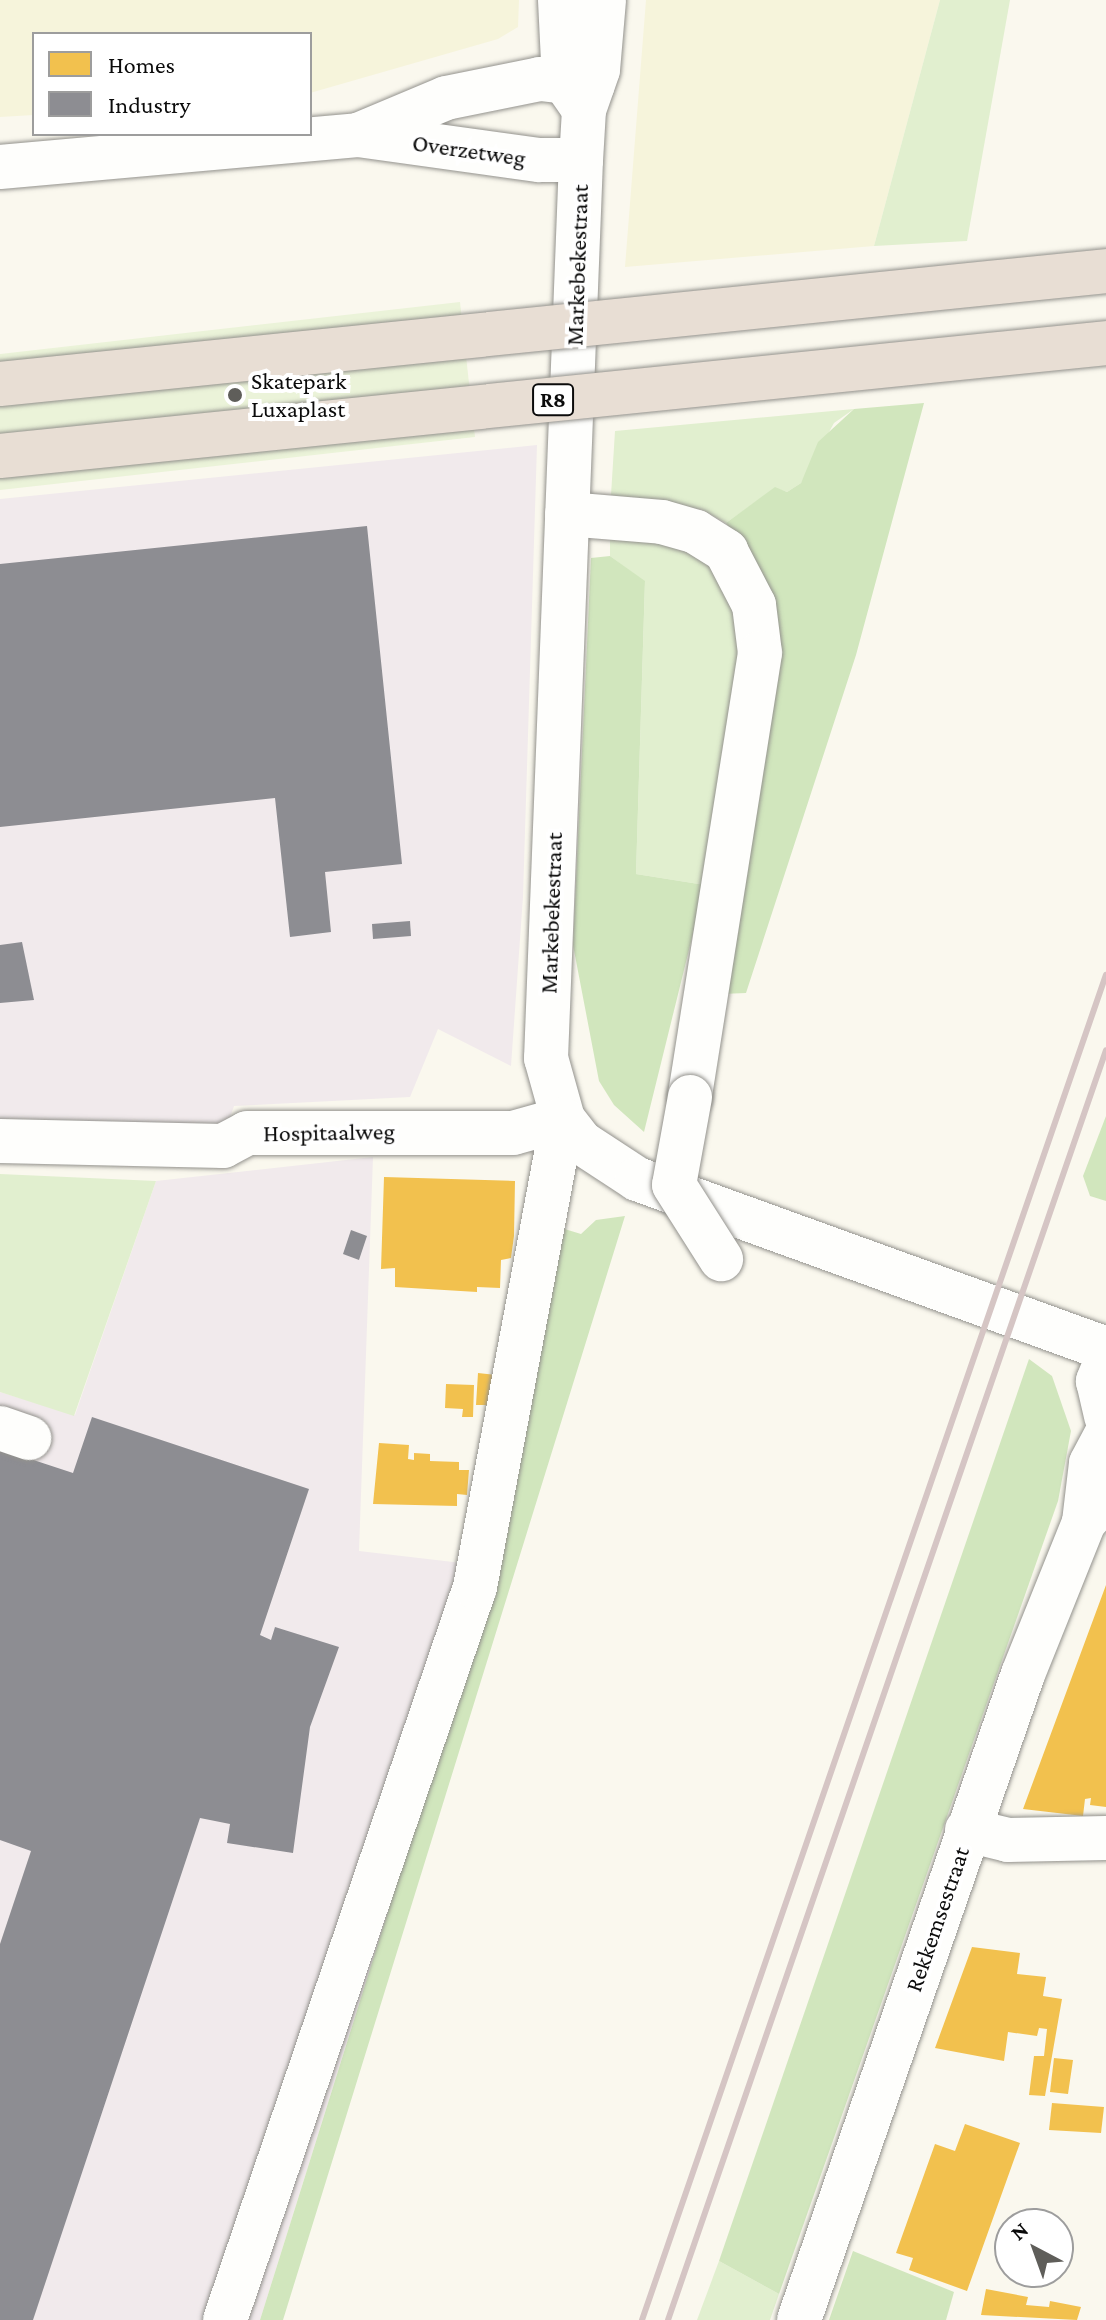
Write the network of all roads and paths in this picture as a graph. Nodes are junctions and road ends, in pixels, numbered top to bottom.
1 (560, 0) edge
2 (604, 0) edge
3 (580, 92) junction
4 (358, 135) junction
5 (581, 160) junction
6 (0, 167) edge
7 (1106, 271) edge
8 (1106, 343) edge
9 (0, 384) edge
10 (0, 456) edge
11 (567, 514) junction
12 (563, 1119) junction
13 (0, 1141) edge
14 (721, 1259) dead end
15 (1106, 1349) edge
16 (1106, 1361) edge
17 (1106, 1417) edge
18 (1106, 1435) edge
19 (1095, 1510) edge
20 (967, 1830) junction
21 (1106, 1838) edge
22 (225, 2320) edge
23 (799, 2320) edge

1 - 3 street, Markebekestraat
2 - 3 street, Markebekestraat
3 - 4 street, Overzetweg
3 - 5 street, Markebekestraat
4 - 5 street, Overzetweg
4 - 6 street, Overzetweg
5 - 11 street, Markebekestraat
7 - 9 highway, bridge
8 - 10 highway, R8, bridge
11 - 12 street, Markebekestraat
11 - 14 street, bridge
12 - 13 street, Hospitaalweg
12 - 15 street, Markebekestraat
12 - 22 street
16 - 17 street
18 - 19 street, Rekkemsestraat
19 - 20 street, Rekkemsestraat
20 - 21 street
20 - 23 street, Rekkemsestraat

